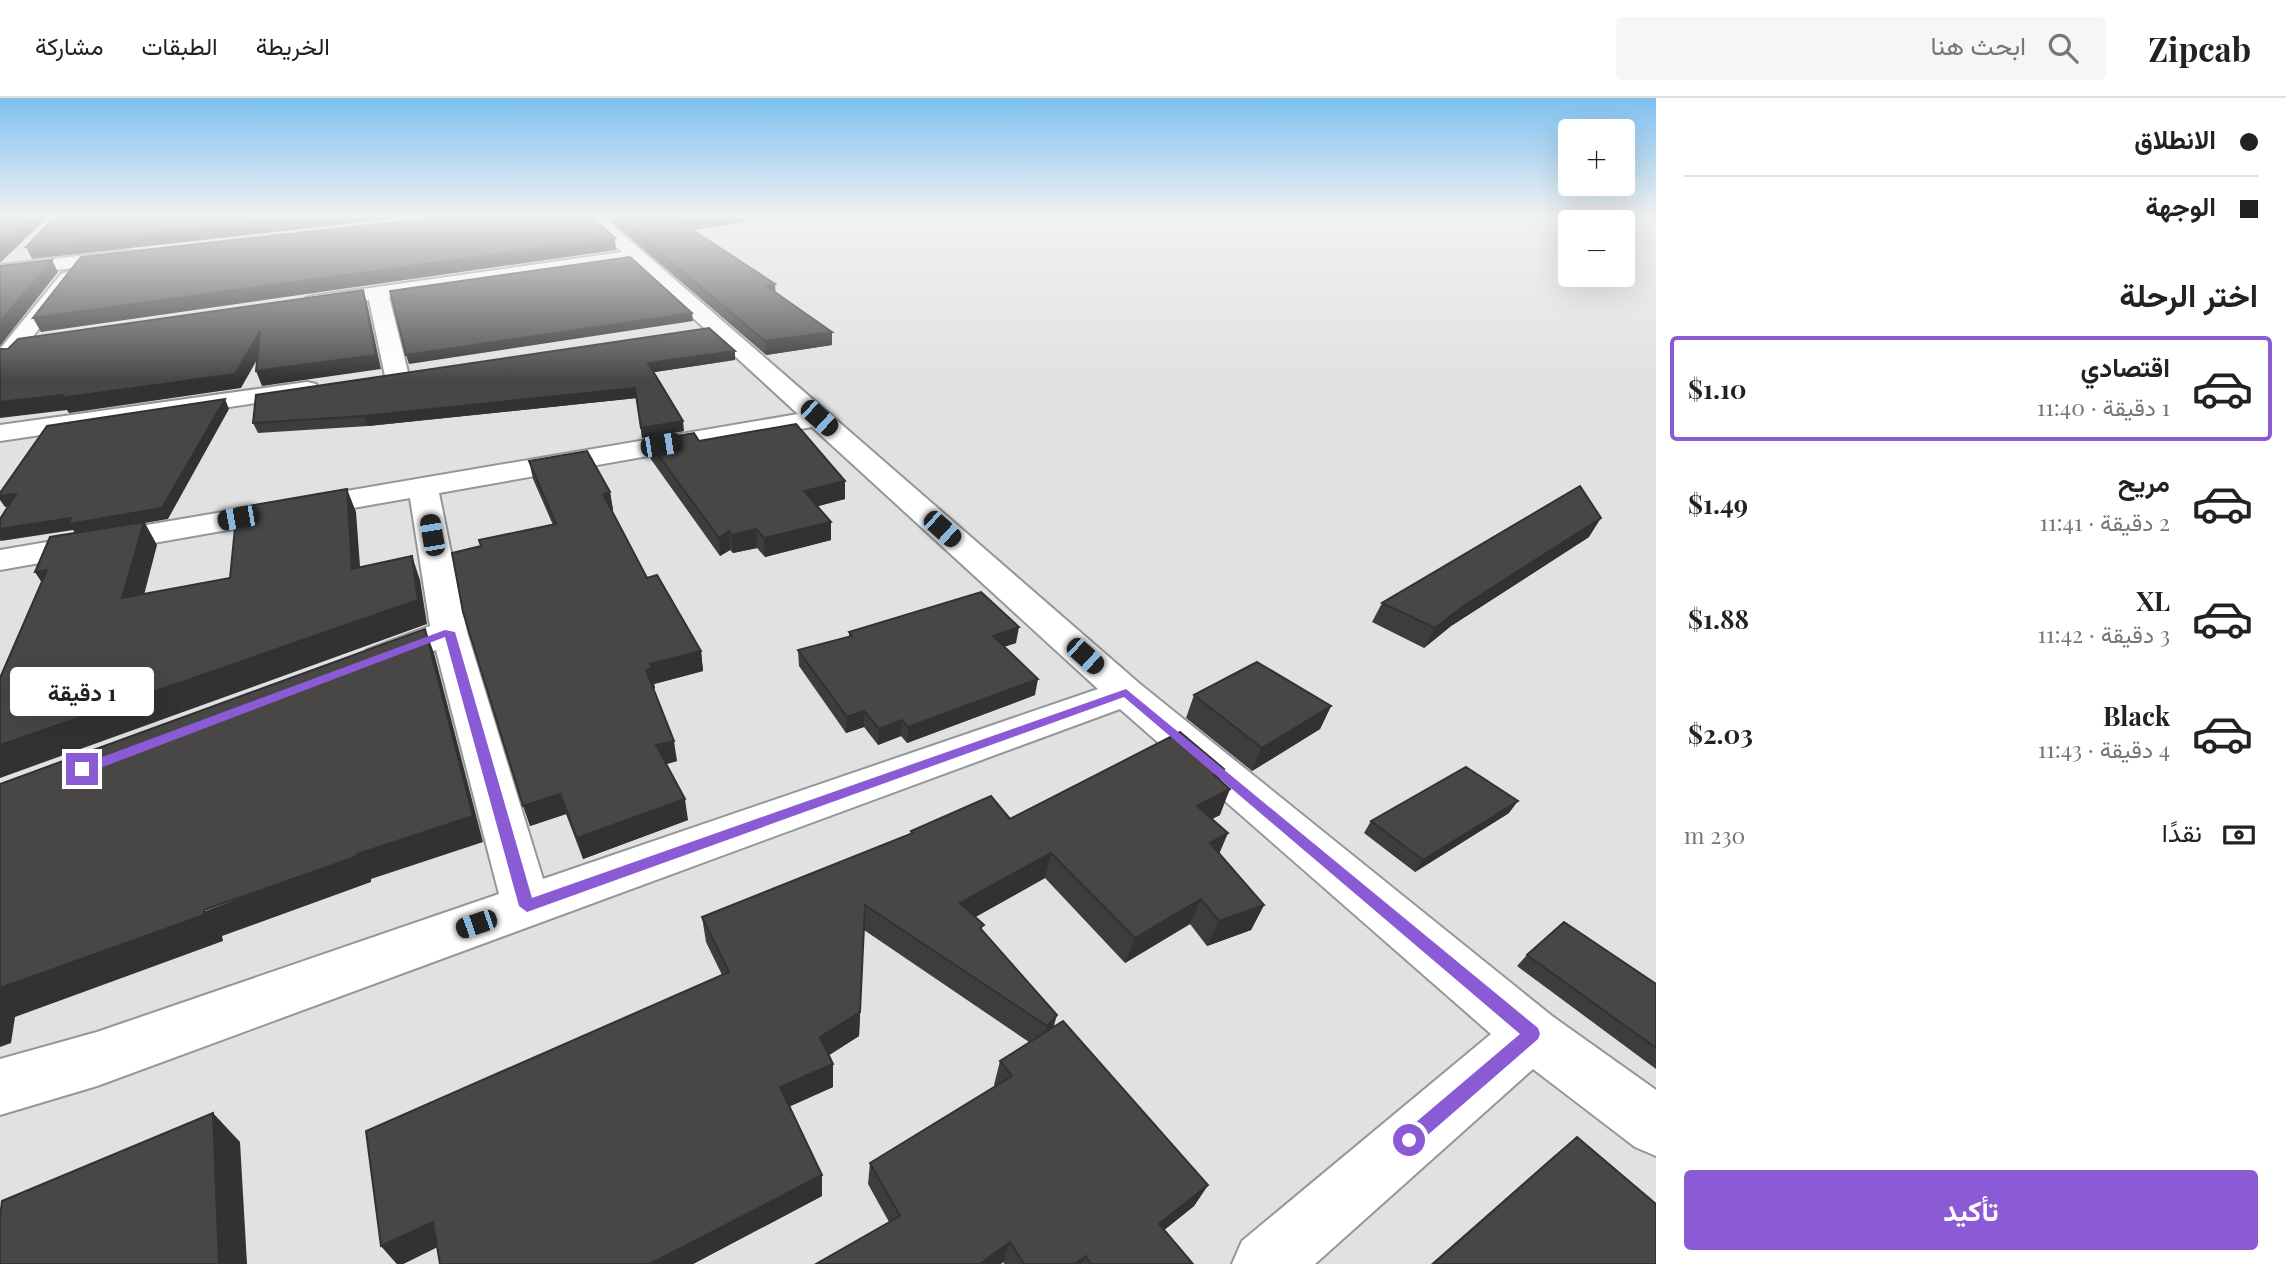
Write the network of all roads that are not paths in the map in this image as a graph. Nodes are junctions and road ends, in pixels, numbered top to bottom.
1 (73, 271) edge
2 (529, 271) edge
3 (650, 271) edge
4 (378, 293) junction
5 (298, 304) edge
6 (43, 341) edge
7 (16, 344) junction
8 (0, 365) edge
9 (424, 372) edge
10 (397, 376) junction
11 (370, 380) edge
12 (329, 386) edge
13 (819, 418) junction
14 (0, 433) edge
15 (423, 486) junction
16 (0, 560) edge
17 (449, 632) junction
18 (344, 671) edge
19 (1126, 693) junction
20 (527, 906) junction
21 (1532, 1034) junction
22 (0, 1087) edge
23 (1656, 1126) edge
24 (1265, 1264) edge

1 - 7 street
2 - 4 street
3 - 13 street
4 - 5 street
4 - 10 street
6 - 7 street
7 - 8 street
9 - 10 street
10 - 11 street
12 - 14 street
13 - 15 street
13 - 19 street
15 - 16 street
15 - 17 street
17 - 18 street
17 - 20 street
19 - 20 street
19 - 21 street
20 - 22 street
21 - 23 street
21 - 24 street

